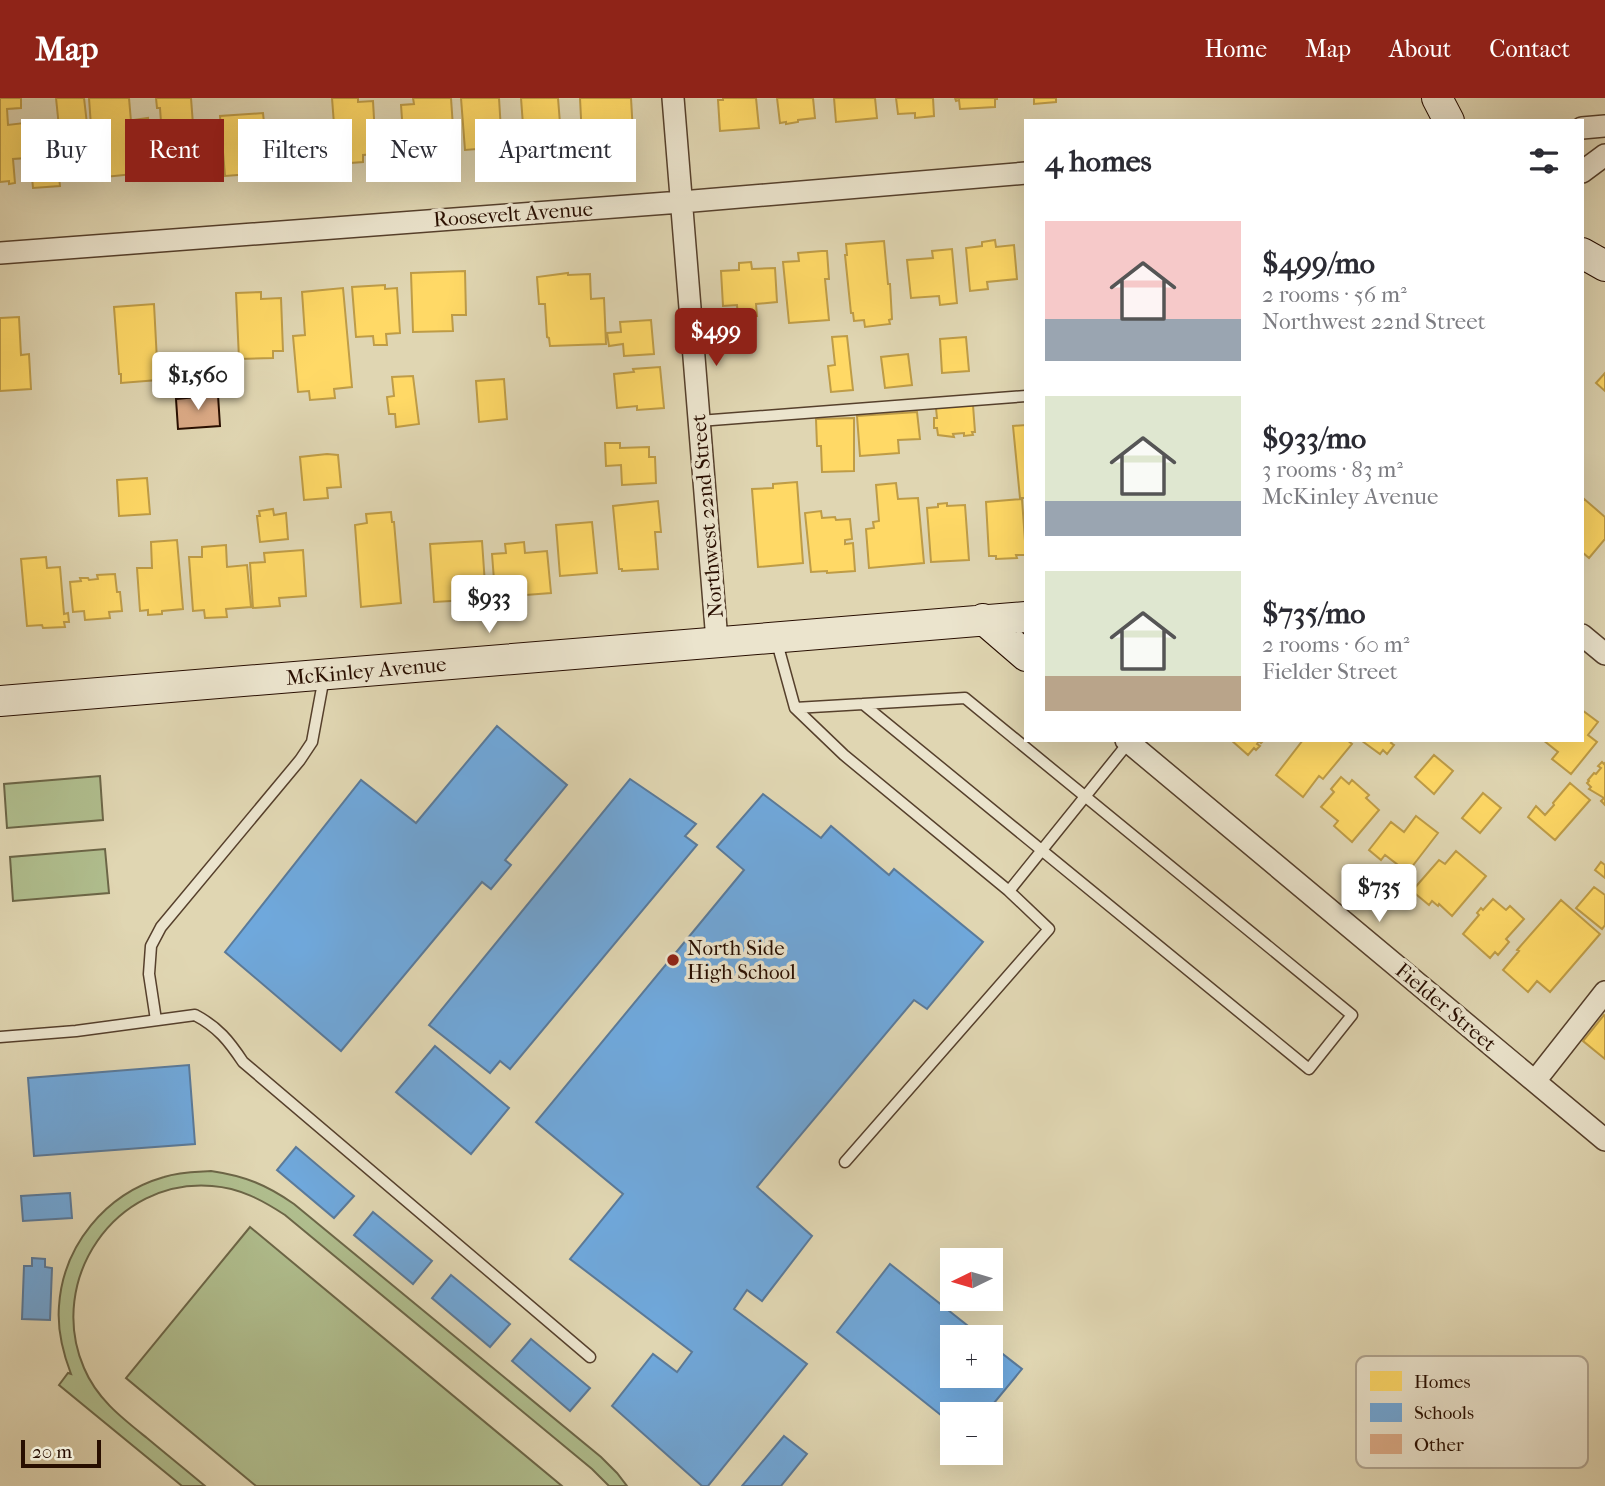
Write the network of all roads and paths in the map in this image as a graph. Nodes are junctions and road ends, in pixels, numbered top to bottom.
1 (673, 98) edge
2 (1437, 98) edge
3 (1448, 119) edge
4 (1605, 127) edge
5 (1584, 128) edge
6 (1605, 155) edge
7 (1584, 171) edge
8 (1024, 173) edge
9 (681, 202) junction
10 (0, 253) edge
11 (1584, 254) edge
12 (1605, 266) edge
13 (1024, 396) edge
14 (699, 421) junction
15 (1024, 617) edge
16 (983, 620) junction
17 (776, 636) junction
18 (1584, 637) edge
19 (717, 641) junction
20 (1024, 654) edge
21 (1605, 654) edge
22 (325, 674) junction
23 (0, 701) edge
24 (863, 704) junction
25 (795, 708) junction
26 (1127, 742) edge
27 (1129, 742) edge
28 (1085, 796) junction
29 (1042, 850) junction
30 (1009, 891) junction
31 (1605, 992) edge
32 (156, 1020) junction
33 (0, 1037) edge
34 (1535, 1081) junction
35 (1605, 1140) edge
36 (845, 1162) dead end
37 (590, 1357) dead end

1 - 9 street, Northwest 22nd Street
2 - 3 street
4 - 5 street
6 - 7 street
8 - 9 street, Roosevelt Avenue
9 - 10 street, Roosevelt Avenue
9 - 14 street, Northwest 22nd Street
11 - 12 street
13 - 14 lane
14 - 19 street, Northwest 22nd Street
15 - 16 street, McKinley Avenue
16 - 17 street, McKinley Avenue
16 - 20 street
17 - 19 street, McKinley Avenue
17 - 25 lane
18 - 21 street
19 - 22 street, McKinley Avenue
22 - 23 street, McKinley Avenue
22 - 32 lane
24 - 25 lane
24 - 28 lane
24 - 29 lane
25 - 30 lane
26 - 28 lane
27 - 34 street, Fielder Street
28 - 29 lane
28 - 29 lane
29 - 30 lane
30 - 36 lane
31 - 34 street
32 - 33 lane
32 - 37 lane
34 - 35 street, Fielder Street

